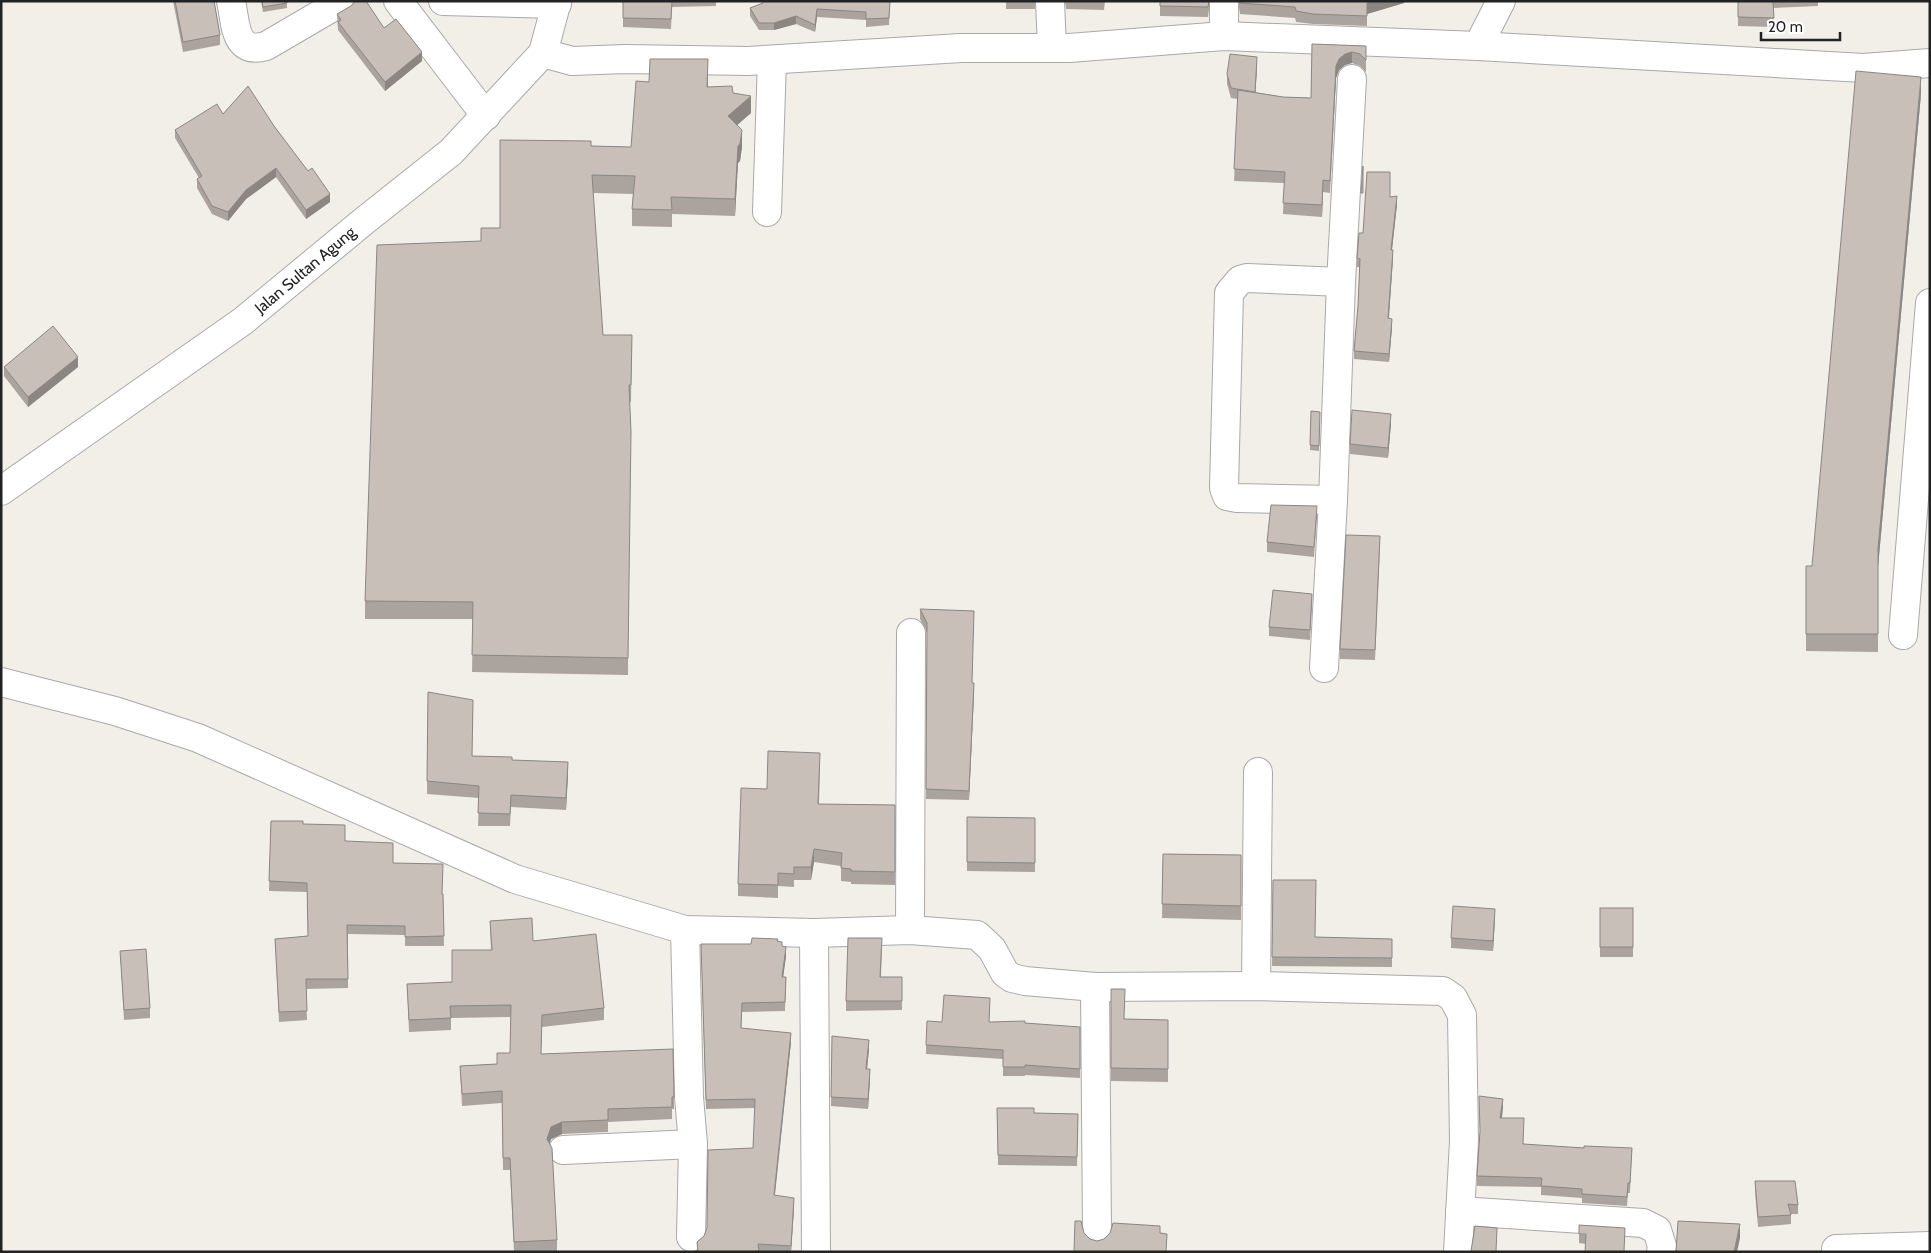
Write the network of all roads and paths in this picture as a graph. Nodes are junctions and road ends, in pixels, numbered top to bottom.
1 (231, 1) edge
2 (343, 1) edge
3 (398, 1) edge
4 (443, 1) edge
5 (1050, 1) edge
6 (1224, 1) edge
7 (1501, 1) edge
8 (557, 2) edge
9 (1224, 36) junction
10 (1478, 46) junction
11 (1052, 48) junction
12 (543, 53) junction
13 (772, 60) junction
14 (1354, 60) junction
15 (1930, 63) edge
16 (486, 116) junction
17 (767, 212) dead end
18 (1341, 282) junction
19 (1930, 303) edge
20 (1, 491) edge
21 (1333, 500) junction
22 (910, 633) dead end
23 (1903, 635) dead end
24 (1324, 668) dead end
25 (1, 682) edge
26 (1258, 772) dead end
27 (685, 930) junction
28 (910, 930) junction
29 (814, 933) junction
30 (1256, 986) junction
31 (1095, 987) junction
32 (693, 1144) junction
33 (563, 1150) dead end
34 (1460, 1211) junction
35 (1097, 1233) dead end
36 (691, 1237) dead end
37 (1930, 1246) edge
38 (1836, 1249) dead end
39 (816, 1252) edge
40 (1458, 1252) edge
41 (1661, 1252) edge

1 - 2 street
3 - 16 street
4 - 8 street
5 - 11 street
6 - 9 street
7 - 10 street
8 - 12 street, Jalan Sultan Agung
9 - 11 street
9 - 14 street
10 - 14 street
10 - 15 street
11 - 13 street
12 - 13 street
12 - 16 street, Jalan Sultan Agung
13 - 17 street
14 - 18 street
16 - 20 street, Jalan Sultan Agung
18 - 21 street
18 - 21 street
19 - 23 street
21 - 24 street
22 - 28 street
25 - 27 street
26 - 30 street
27 - 29 street
27 - 32 street
28 - 29 street
28 - 31 street
29 - 39 street
30 - 31 street
30 - 34 street
31 - 35 street
32 - 33 street
32 - 36 street
34 - 40 street
34 - 41 street
37 - 38 street

